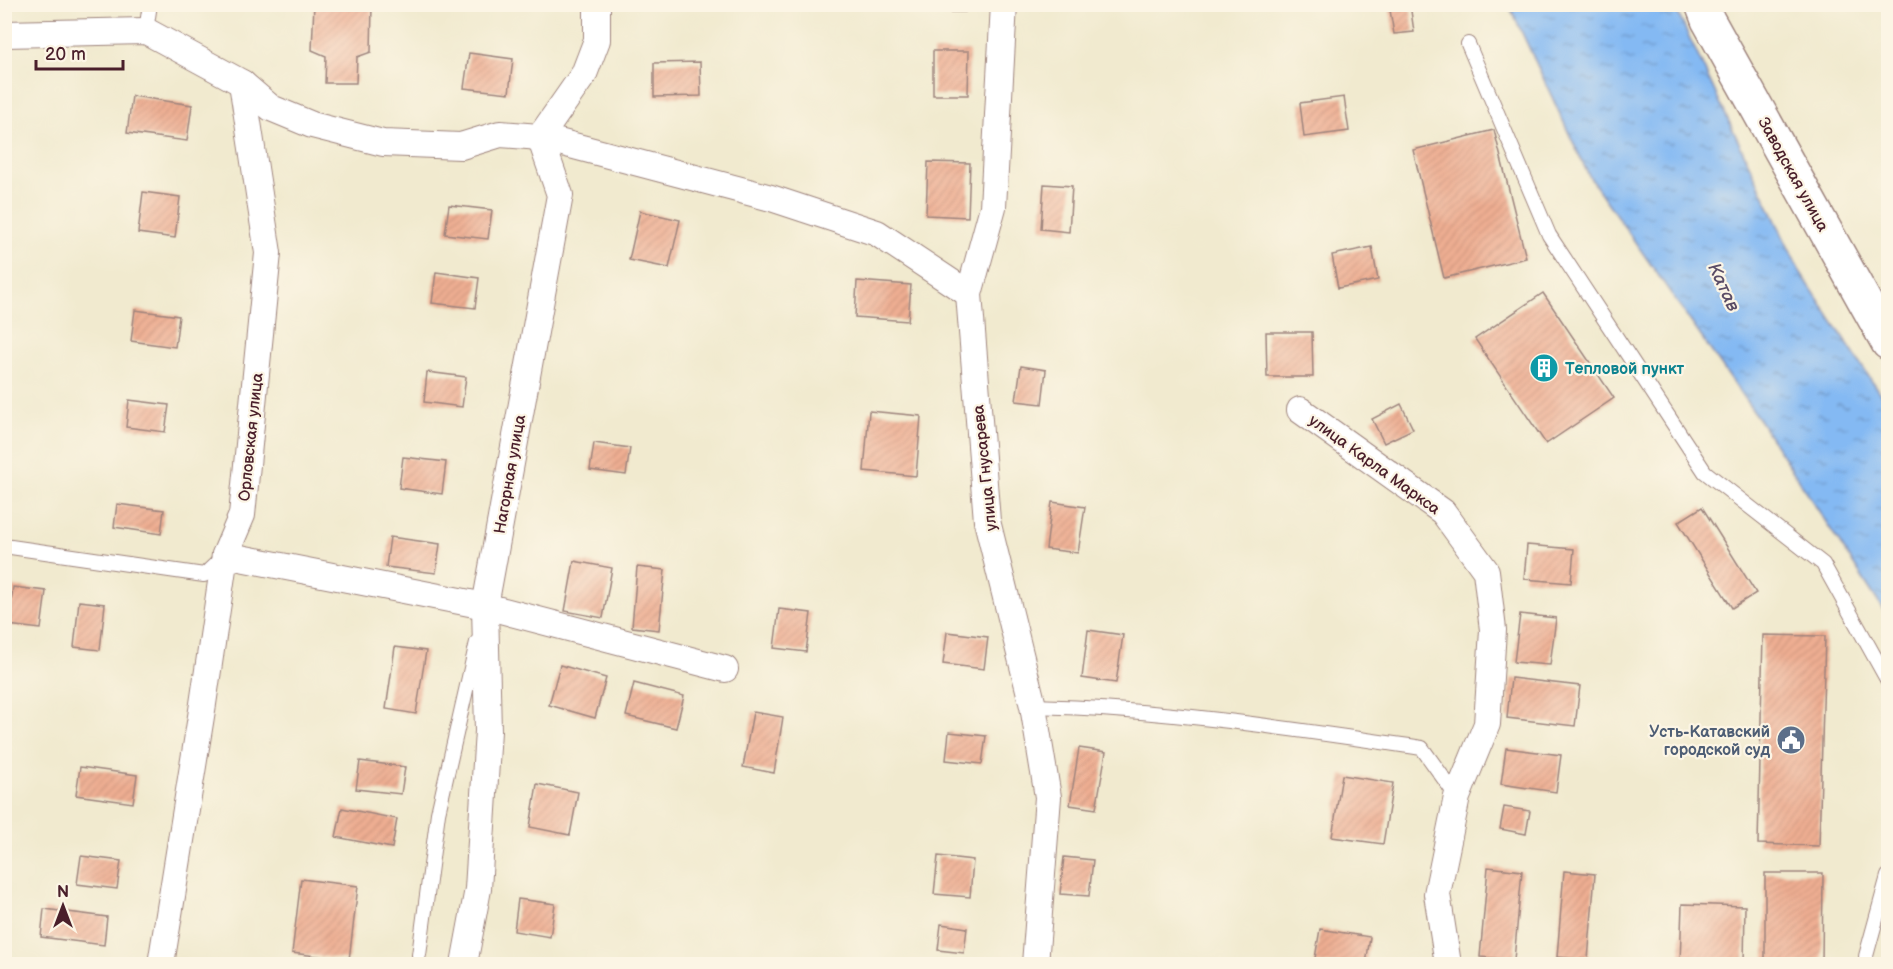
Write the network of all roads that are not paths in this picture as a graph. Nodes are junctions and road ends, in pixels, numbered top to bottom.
1 (150, 4) edge
2 (597, 4) edge
3 (1004, 4) edge
4 (1702, 4) edge
5 (146, 31) junction
6 (4, 34) edge
7 (1468, 44) dead end
8 (242, 83) junction
9 (540, 137) junction
10 (969, 294) junction
11 (1888, 343) edge
12 (1300, 410) dead end
13 (4, 546) edge
14 (225, 555) junction
15 (485, 606) junction
16 (725, 669) dead end
17 (1888, 681) edge
18 (1033, 706) junction
19 (1457, 797) junction
20 (1888, 876) edge
21 (419, 955) dead end
22 (1866, 956) dead end
23 (161, 964) edge
24 (464, 964) edge
25 (1035, 964) edge
26 (1448, 964) edge

1 - 5 lane
2 - 9 street
3 - 10 street, улица Гнусарева
4 - 11 street, Заводская улица
5 - 6 street
5 - 8 street
7 - 17 lane
8 - 9 street
8 - 14 street, Орловская улица
9 - 10 street
9 - 15 street, Нагорная улица
10 - 18 street, улица Гнусарева
12 - 19 street, улица Карла Маркса
13 - 14 lane
14 - 15 street
14 - 23 street, Орловская улица
15 - 16 street
15 - 21 lane
15 - 24 street, Нагорная улица
18 - 19 lane
18 - 25 street, улица Гнусарева
19 - 26 street, улица Карла Маркса
20 - 22 lane

